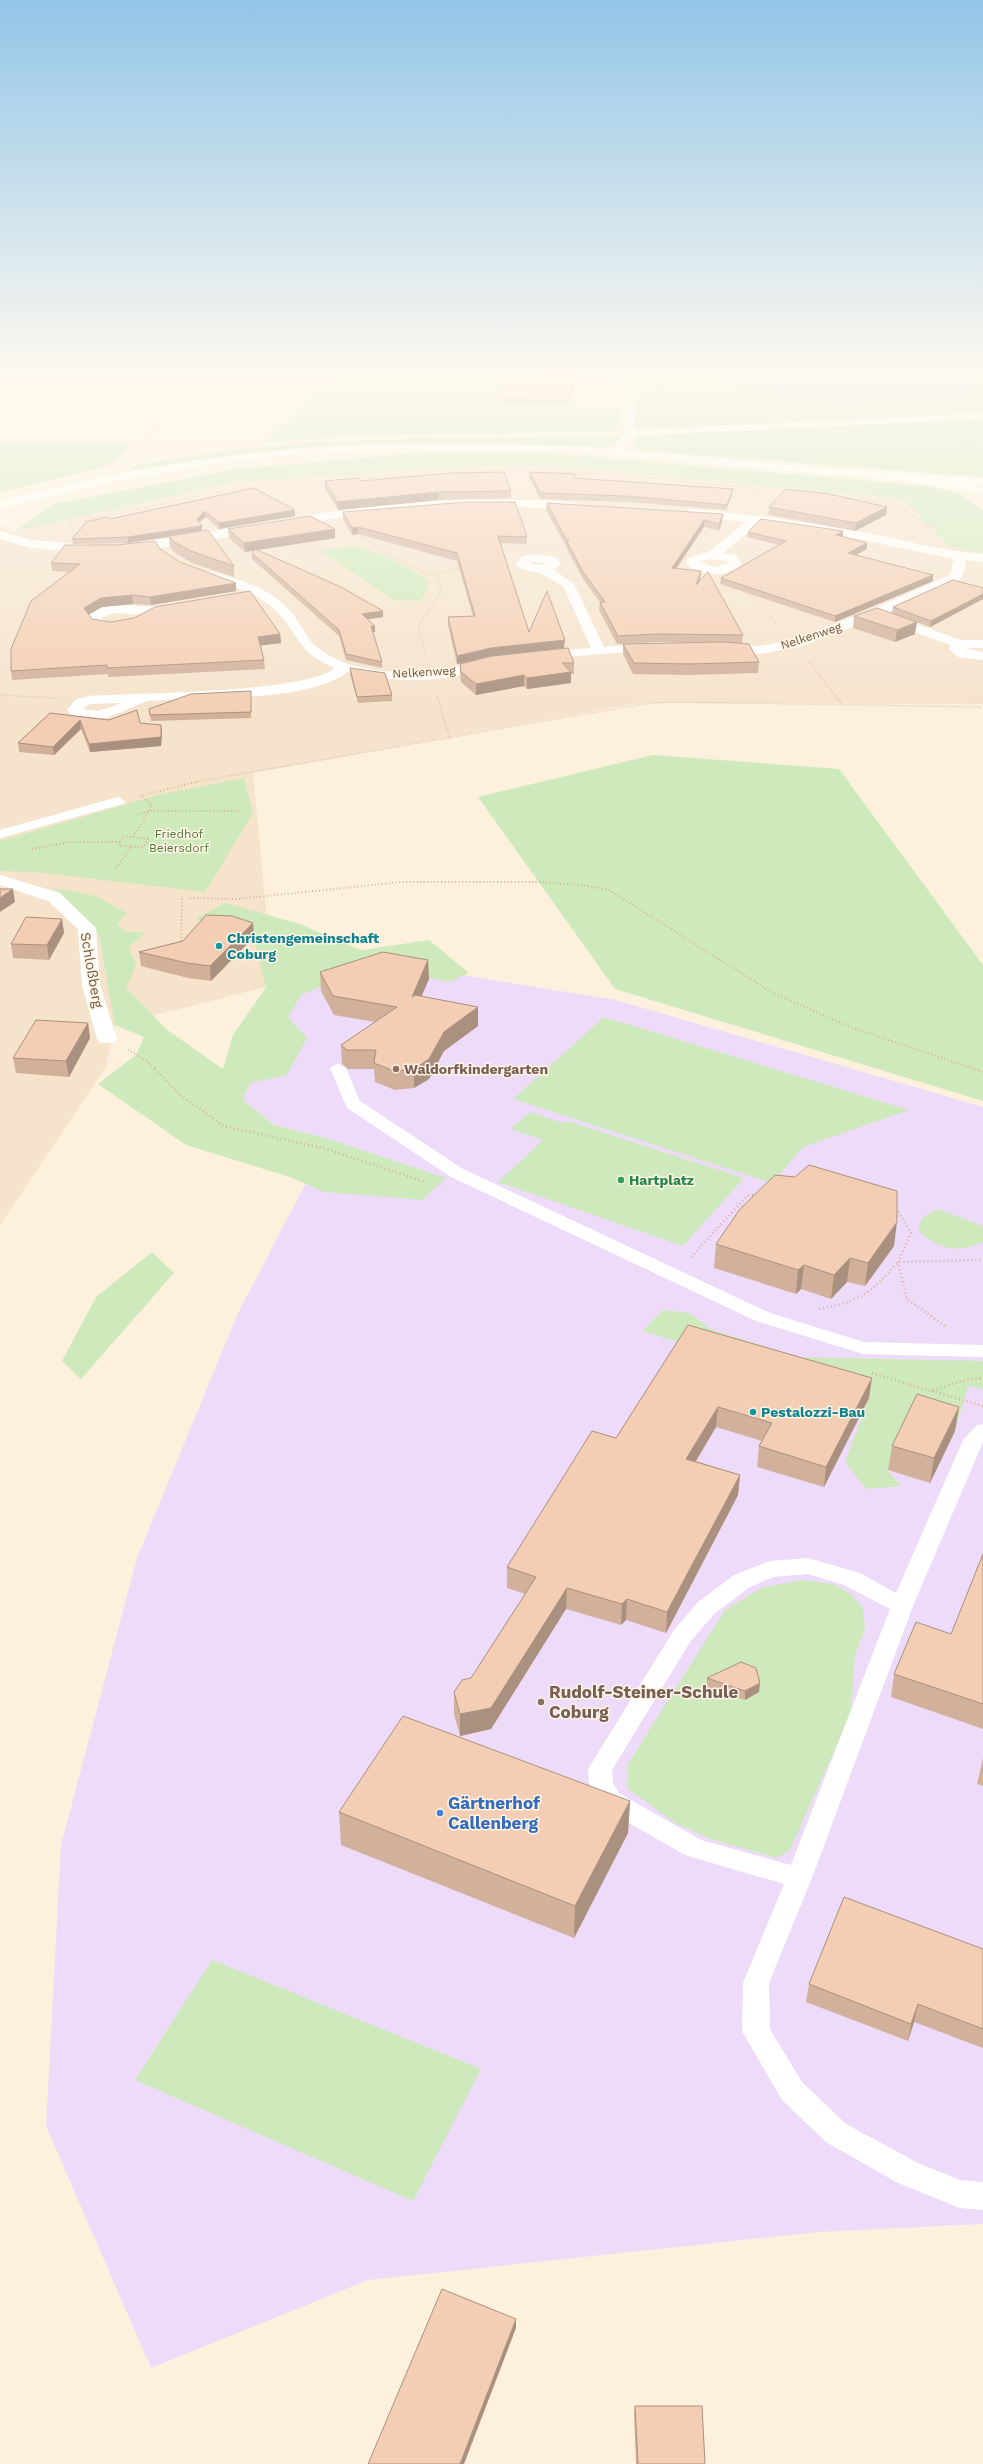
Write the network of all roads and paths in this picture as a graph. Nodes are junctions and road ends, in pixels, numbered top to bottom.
1 (74, 487) edge
2 (292, 487) edge
3 (0, 504) edge
4 (589, 506) edge
5 (679, 512) edge
6 (334, 515) junction
7 (757, 518) junction
8 (2, 537) edge
9 (160, 544) junction
10 (713, 555) dead end
11 (170, 557) edge
12 (960, 557) junction
13 (983, 558) edge
14 (464, 568) edge
15 (543, 569) dead end
16 (196, 571) edge
17 (431, 574) junction
18 (258, 592) junction
19 (235, 596) edge
20 (189, 604) edge
21 (152, 611) edge
22 (876, 613) junction
23 (960, 644) junction
24 (983, 644) edge
25 (666, 647) edge
26 (705, 647) edge
27 (599, 650) junction
28 (983, 656) edge
29 (523, 657) edge
30 (502, 660) edge
31 (344, 667) junction
32 (430, 674) junction
33 (0, 695) edge
34 (88, 700) joint
35 (983, 707) edge
36 (450, 739) junction
37 (140, 796) junction
38 (118, 801) joint
39 (240, 811) dead end
40 (0, 834) edge
41 (121, 842) junction
42 (131, 846) junction
43 (31, 849) dead end
44 (116, 868) dead end
45 (0, 880) edge
46 (182, 897) dead end
47 (190, 898) dead end
48 (179, 952) edge
49 (107, 1039) dead end
50 (338, 1068) dead end
51 (983, 1072) edge
52 (762, 1193) edge
53 (891, 1208) edge
54 (983, 1260) edge
55 (898, 1262) junction
56 (674, 1276) junction
57 (818, 1309) dead end
58 (950, 1330) dead end
59 (983, 1351) edge
60 (932, 1391) dead end
61 (983, 1406) edge
62 (983, 1431) edge
63 (902, 1606) junction
64 (799, 1878) junction
65 (983, 2196) edge

1 - 3 street
2 - 6 path
4 - 6 street
5 - 7 street
6 - 9 street
6 - 17 path
7 - 10 street
7 - 12 street
8 - 9 street
9 - 11 street
12 - 13 street
12 - 22 street, Nelkenweg
14 - 17 path
15 - 27 street
16 - 18 street, Nelkenweg
17 - 32 path
18 - 19 street
18 - 31 street, Nelkenweg
20 - 21 street
22 - 23 street
22 - 26 street, Nelkenweg
23 - 24 street
23 - 28 street
25 - 27 street
27 - 29 street
30 - 32 street, Nelkenweg
31 - 32 street, Nelkenweg
31 - 34 street
32 - 36 path
33 - 34 path
35 - 36 path
36 - 37 path
37 - 38 path
37 - 39 path
38 - 40 lane
41 - 42 path
41 - 42 path
41 - 43 path
42 - 44 path
45 - 49 street, Schloßberg
46 - 48 path
47 - 51 path
50 - 56 lane
52 - 56 path
53 - 55 path
54 - 55 path
55 - 57 path
55 - 58 path
56 - 59 lane
60 - 61 path
62 - 63 lane
63 - 64 lane
63 - 64 lane
64 - 65 lane

